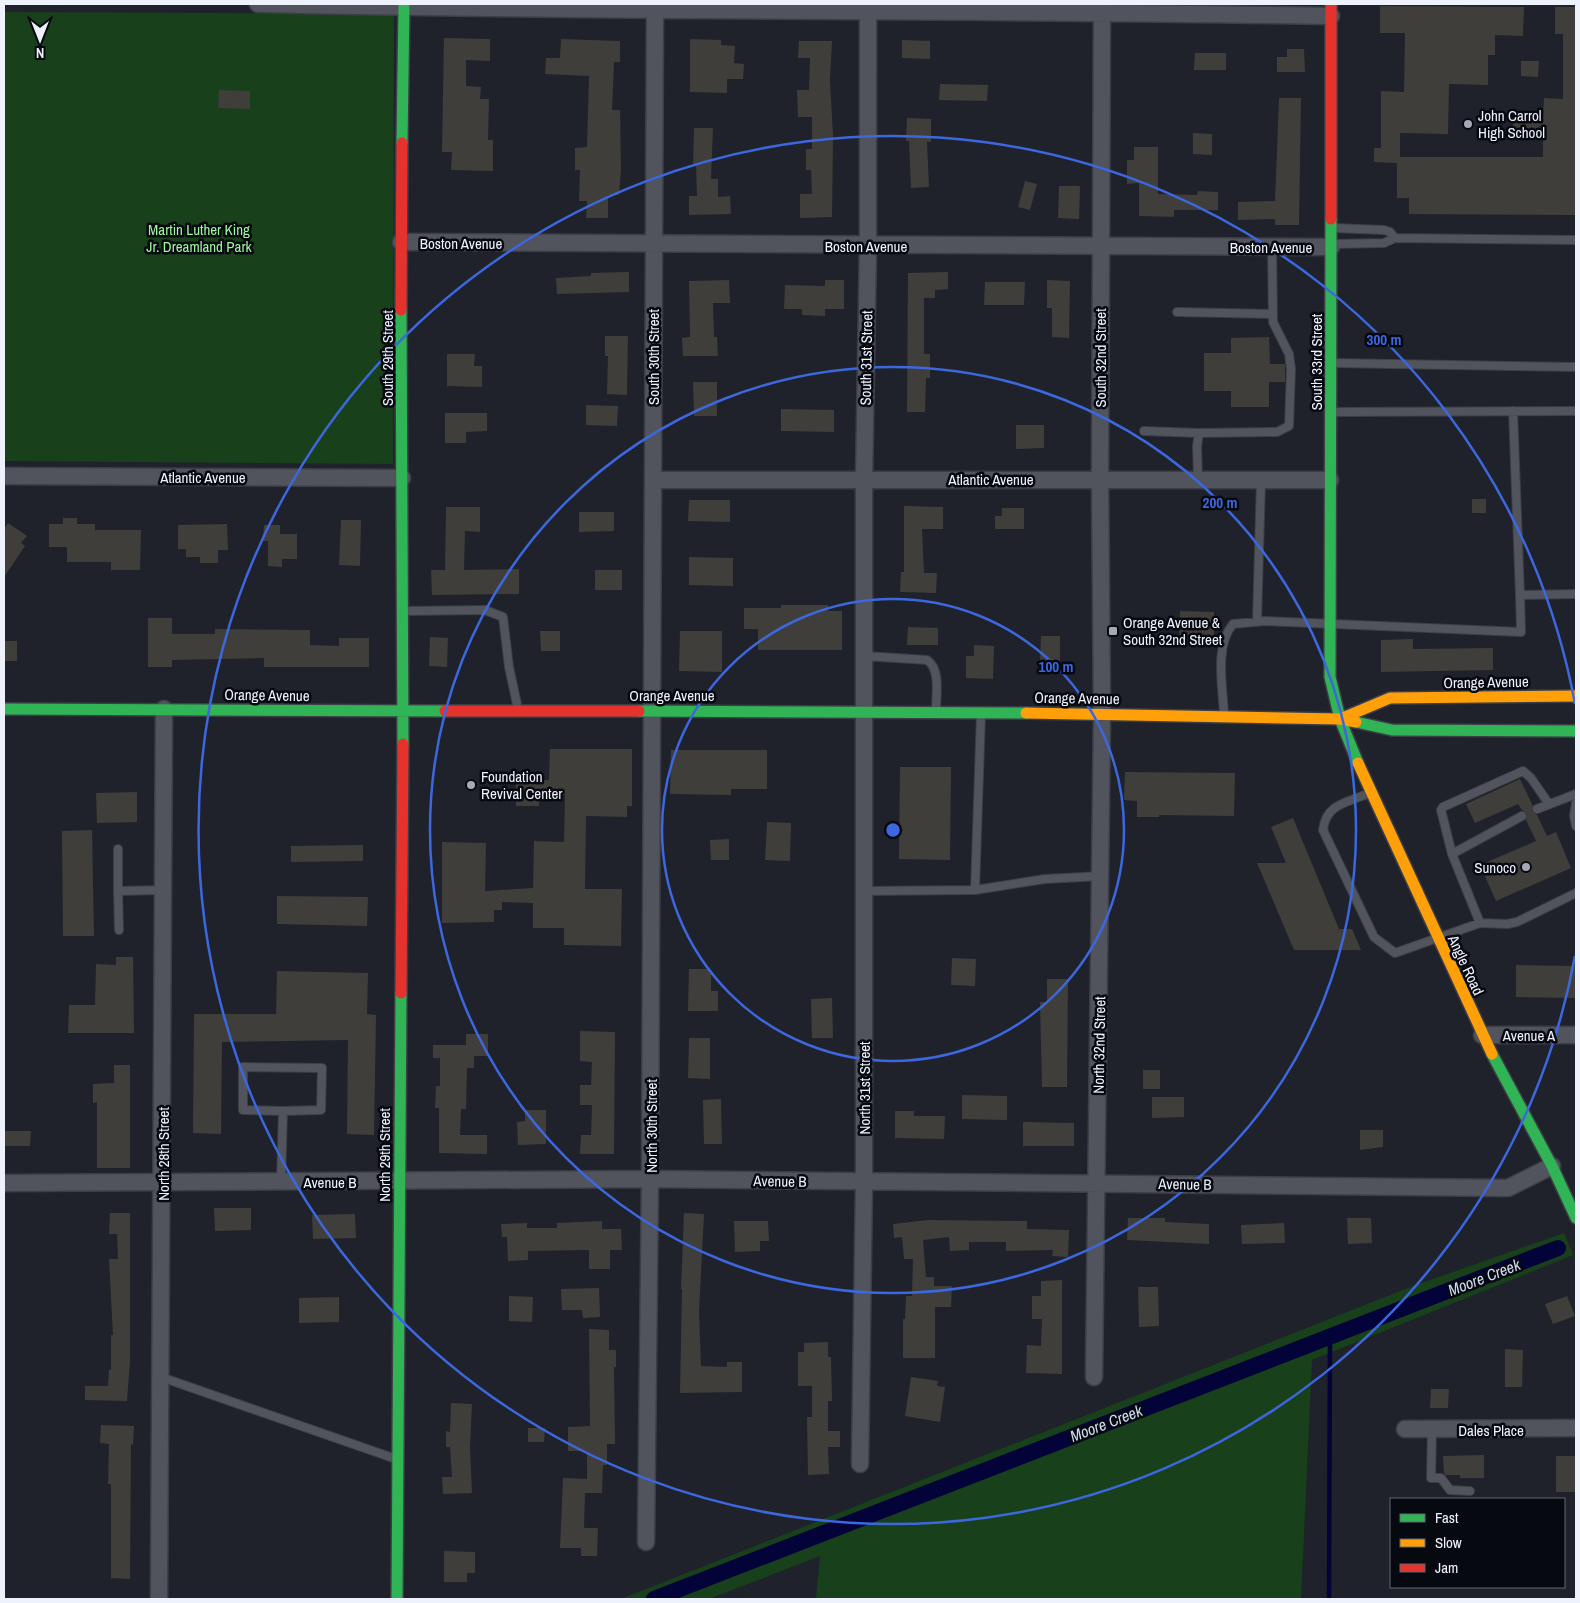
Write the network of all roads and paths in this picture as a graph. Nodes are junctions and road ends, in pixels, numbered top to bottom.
1 (258, 4) edge
2 (404, 6) edge
3 (655, 6) edge
4 (868, 8) edge
5 (1102, 8) edge
6 (1331, 10) edge
7 (1331, 228) junction
8 (1395, 238) junction
9 (1576, 240) edge
10 (401, 242) junction
11 (654, 243) junction
12 (868, 246) junction
13 (1331, 246) junction
14 (1100, 247) junction
15 (1272, 247) junction
16 (1177, 312) dead end
17 (1272, 314) junction
18 (1331, 362) junction
19 (1576, 368) edge
20 (1513, 411) junction
21 (1576, 411) edge
22 (1330, 412) junction
23 (1144, 432) dead end
24 (1199, 433) junction
25 (4, 476) edge
26 (402, 478) junction
27 (1100, 479) junction
28 (1198, 479) junction
29 (653, 480) junction
30 (864, 480) junction
31 (1261, 480) junction
32 (1330, 480) junction
33 (1576, 594) edge
34 (1520, 595) junction
35 (402, 611) junction
36 (1257, 622) junction
37 (1330, 625) junction
38 (865, 656) junction
39 (1576, 696) edge
40 (4, 709) edge
41 (164, 709) junction
42 (518, 710) junction
43 (652, 710) junction
44 (403, 711) junction
45 (865, 712) junction
46 (936, 712) junction
47 (981, 712) junction
48 (1102, 713) junction
49 (1224, 716) junction
50 (1340, 719) junction
51 (1576, 732) edge
52 (1370, 794) junction
53 (1576, 794) edge
54 (1576, 803) edge
55 (1549, 804) junction
56 (1538, 809) dead end
57 (1522, 816) dead end
58 (1576, 824) edge
59 (118, 849) dead end
60 (1452, 854) junction
61 (1100, 876) junction
62 (163, 890) junction
63 (975, 890) junction
64 (118, 891) junction
65 (864, 891) junction
66 (1576, 894) edge
67 (1480, 922) junction
68 (119, 930) dead end
69 (1437, 938) junction
70 (1482, 1035) junction
71 (1576, 1035) edge
72 (283, 1111) junction
73 (1552, 1166) junction
74 (650, 1179) junction
75 (281, 1182) junction
76 (399, 1182) junction
77 (864, 1182) junction
78 (1097, 1182) junction
79 (4, 1183) edge
80 (163, 1183) junction
81 (1576, 1218) edge
82 (161, 1377) junction
83 (1094, 1377) dead end
84 (1576, 1428) edge
85 (1405, 1430) dead end
86 (1432, 1430) junction
87 (398, 1460) junction
88 (860, 1464) dead end
89 (1470, 1492) dead end
90 (646, 1542) dead end
91 (159, 1599) edge
92 (397, 1599) edge

1 - 2 street
2 - 3 street
2 - 10 main road, South 29th Street
3 - 4 street
3 - 11 street, South 30th Street
4 - 5 street
4 - 12 street, South 31st Street
5 - 6 street
5 - 14 street, South 32nd Street
6 - 7 main road, South 33rd Street
7 - 8 lane
7 - 13 main road, South 33rd Street
8 - 9 lane
8 - 13 lane
10 - 11 street, Boston Avenue
10 - 26 main road, South 29th Street
11 - 12 street, Boston Avenue
11 - 29 street, South 30th Street
12 - 14 street, Boston Avenue
12 - 30 street, South 31st Street
13 - 15 street, Boston Avenue
13 - 18 main road, South 33rd Street
14 - 15 street, Boston Avenue
14 - 27 street, South 32nd Street
15 - 17 lane
16 - 17 lane
17 - 24 lane
18 - 19 lane
18 - 22 main road, South 33rd Street
20 - 21 lane
20 - 22 lane
20 - 34 lane
22 - 32 main road, South 33rd Street
23 - 24 lane
24 - 28 lane
25 - 26 street, Atlantic Avenue
26 - 35 main road, South 29th Street
27 - 28 street, Atlantic Avenue
27 - 30 street, Atlantic Avenue
27 - 48 street, South 32nd Street
28 - 31 street, Atlantic Avenue
29 - 30 street, Atlantic Avenue
29 - 43 street, South 30th Street
30 - 38 street, South 31st Street
31 - 32 street, Atlantic Avenue
31 - 36 lane
32 - 37 main road, South 33rd Street
33 - 34 lane
34 - 37 lane
35 - 42 lane
35 - 44 main road, South 29th Street
36 - 37 lane
36 - 49 lane
37 - 50 main road, South 33rd Street
38 - 45 street, South 31st Street
38 - 46 lane
39 - 50 main road, Orange Avenue
40 - 41 main road, Orange Avenue
41 - 44 main road, Orange Avenue
41 - 62 street, North 28th Street
42 - 43 main road, Orange Avenue
42 - 44 main road, Orange Avenue
43 - 45 main road, Orange Avenue
43 - 74 street, North 30th Street
44 - 76 main road, North 29th Street
45 - 46 main road, Orange Avenue
45 - 65 street, North 31st Street
46 - 47 main road, Orange Avenue
47 - 48 main road, Orange Avenue
47 - 63 lane
48 - 49 main road, Orange Avenue
48 - 61 street, North 32nd Street
49 - 50 main road, Orange Avenue
50 - 51 main road, Orange Avenue
50 - 52 main road, Angle Road
52 - 69 main road, Angle Road
52 - 69 lane
53 - 55 lane
54 - 58 lane
55 - 56 lane
55 - 60 lane
57 - 60 lane
59 - 64 lane
60 - 67 lane
61 - 63 lane
61 - 78 street, North 32nd Street
62 - 64 lane
62 - 80 street, North 28th Street
63 - 65 lane
64 - 68 lane
65 - 77 street, North 31st Street
66 - 67 lane
67 - 69 lane
69 - 70 main road, Angle Road
70 - 71 street, Avenue A
70 - 73 main road, Angle Road
72 - 72 lane
72 - 75 lane
73 - 78 street, Avenue B
73 - 81 main road, Angle Road
74 - 76 street, Avenue B
74 - 77 street, Avenue B
74 - 90 street, North 30th Street
75 - 76 street, Avenue B
75 - 80 street, Avenue B
76 - 87 main road, North 29th Street
77 - 78 street, Avenue B
77 - 88 street, North 31st Street
78 - 83 street, North 32nd Street
79 - 80 street, Avenue B
80 - 82 street, North 28th Street
82 - 87 lane
82 - 91 street, North 28th Street
84 - 86 street, Dales Place
85 - 86 street, Dales Place
86 - 89 lane
87 - 92 main road, North 29th Street

